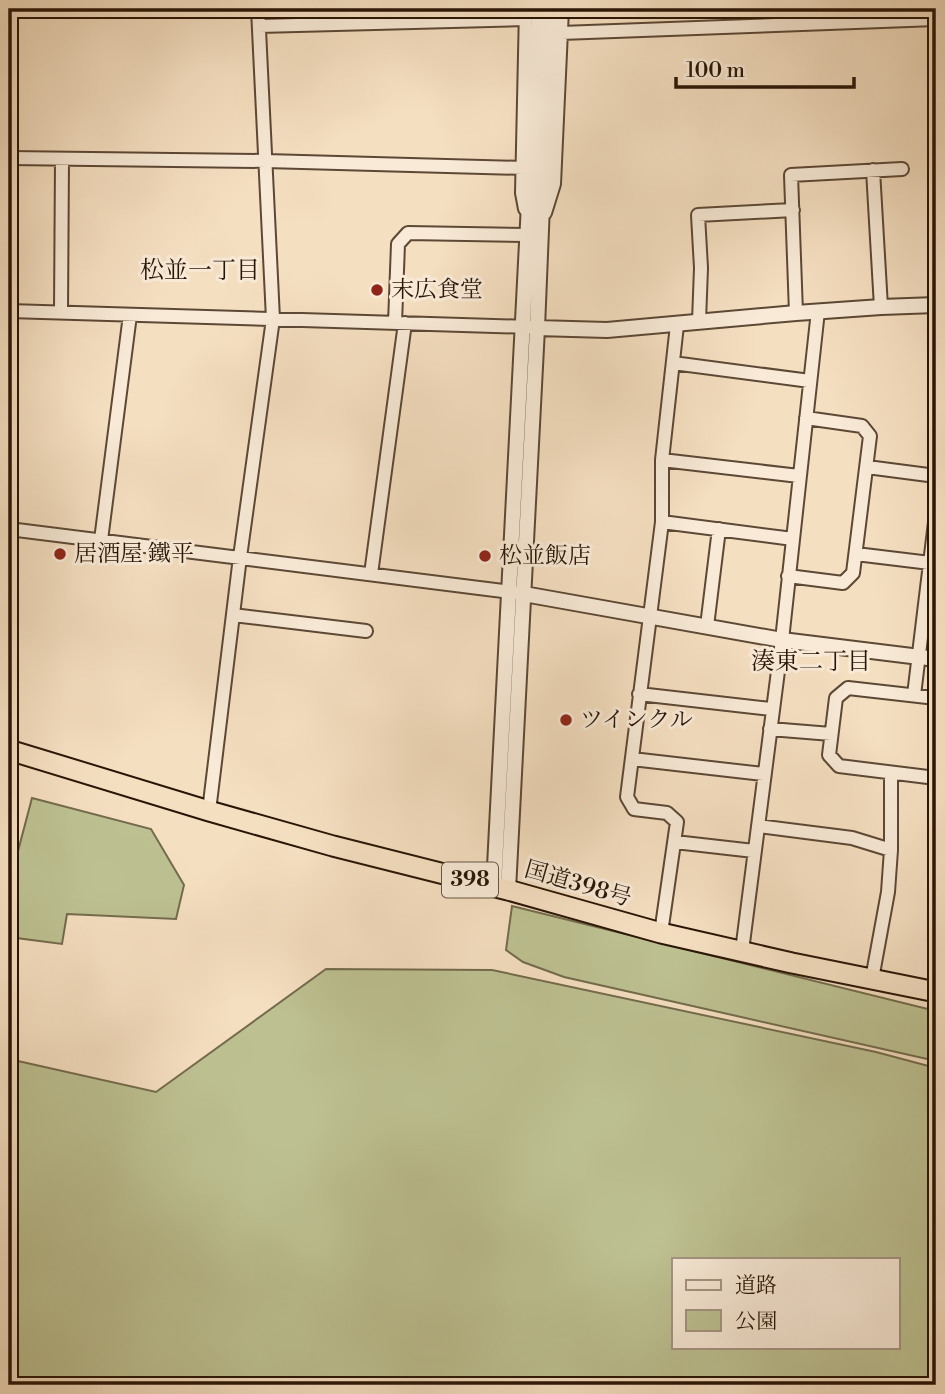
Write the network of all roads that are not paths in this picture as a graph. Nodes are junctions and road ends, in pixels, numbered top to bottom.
1 (258, 9) edge
2 (539, 9) edge
3 (550, 9) edge
4 (562, 9) edge
5 (525, 14) edge
6 (912, 14) edge
7 (936, 19) edge
8 (259, 26) junction
9 (561, 33) junction
10 (9, 158) edge
11 (62, 159) junction
12 (266, 161) junction
13 (523, 167) junction
14 (902, 169) dead end
15 (873, 170) junction
16 (793, 210) junction
17 (532, 228) junction
18 (936, 305) edge
19 (881, 307) junction
20 (9, 311) edge
21 (818, 311) junction
22 (61, 312) junction
23 (796, 313) junction
24 (130, 315) junction
25 (273, 319) junction
26 (699, 321) junction
27 (400, 323) junction
28 (677, 325) junction
29 (530, 327) junction
30 (673, 363) junction
31 (810, 381) junction
32 (806, 418) junction
33 (523, 456) junction
34 (662, 460) junction
35 (867, 467) junction
36 (936, 476) edge
37 (799, 477) junction
38 (936, 514) edge
39 (662, 522) junction
40 (9, 528) edge
41 (719, 529) junction
42 (793, 538) junction
43 (101, 540) junction
44 (856, 554) junction
45 (240, 557) junction
46 (930, 563) junction
47 (370, 574) junction
48 (788, 576) junction
49 (508, 592) junction
50 (524, 594) junction
51 (233, 615) junction
52 (649, 616) junction
53 (707, 626) junction
54 (366, 631) dead end
55 (782, 640) junction
56 (919, 657) junction
57 (936, 659) edge
58 (639, 694) junction
59 (915, 695) junction
60 (936, 698) edge
61 (771, 709) junction
62 (770, 729) junction
63 (831, 734) junction
64 (509, 737) junction
65 (9, 750) edge
66 (632, 759) junction
67 (891, 773) junction
68 (763, 774) junction
69 (936, 778) edge
70 (209, 811) junction
71 (758, 826) junction
72 (675, 842) junction
73 (891, 850) junction
74 (754, 851) junction
75 (501, 888) junction
76 (661, 933) junction
77 (742, 951) junction
78 (872, 979) junction
79 (936, 992) edge

1 - 8 street
2 - 17 street
3 - 17 street
4 - 9 street
5 - 8 street
5 - 13 street
6 - 7 street
6 - 9 street
8 - 12 street
9 - 17 street
10 - 11 street
11 - 12 street
11 - 22 street
12 - 13 street
12 - 25 street
13 - 17 street
14 - 15 street
15 - 16 street
15 - 19 street
16 - 23 street
16 - 26 street
17 - 27 street
17 - 29 street
18 - 19 street
19 - 21 street
20 - 22 street
21 - 23 street
21 - 31 street
22 - 24 street
23 - 26 street
24 - 25 street
24 - 43 street
25 - 27 street
25 - 45 street
26 - 28 street
27 - 29 street
27 - 47 street
28 - 29 street
28 - 30 street
29 - 33 street
30 - 31 street
30 - 34 street
31 - 32 street
32 - 35 street
32 - 37 street
33 - 49 street
33 - 50 street
34 - 37 street
34 - 39 street
35 - 36 street
35 - 44 street
37 - 42 street
38 - 46 street
39 - 41 street
39 - 52 street
40 - 43 street
41 - 42 street
41 - 53 street
42 - 48 street
43 - 45 street
44 - 46 street
44 - 48 street
45 - 47 street
45 - 51 street
46 - 56 street
47 - 49 street
48 - 55 street
49 - 50 street
49 - 64 street
50 - 52 street
50 - 64 street
51 - 54 street
51 - 70 street
52 - 53 street
52 - 58 street
53 - 55 street
55 - 56 street
55 - 61 street
56 - 57 street
56 - 59 street
58 - 61 street
58 - 66 street
59 - 60 street
59 - 63 street
61 - 62 street
62 - 63 street
62 - 68 street
63 - 67 street
64 - 75 street
65 - 70 highway, 国道398号 / 398
66 - 68 street
66 - 72 street
67 - 69 street
67 - 73 street
68 - 71 street
70 - 75 highway, 国道398号 / 398
71 - 73 street
71 - 74 street
72 - 74 street
72 - 76 street
73 - 78 street
74 - 77 street
75 - 76 highway, 国道398号 / 398
76 - 77 highway, 国道398号 / 398
77 - 78 highway, 国道398号 / 398
78 - 79 highway, 国道398号 / 398

